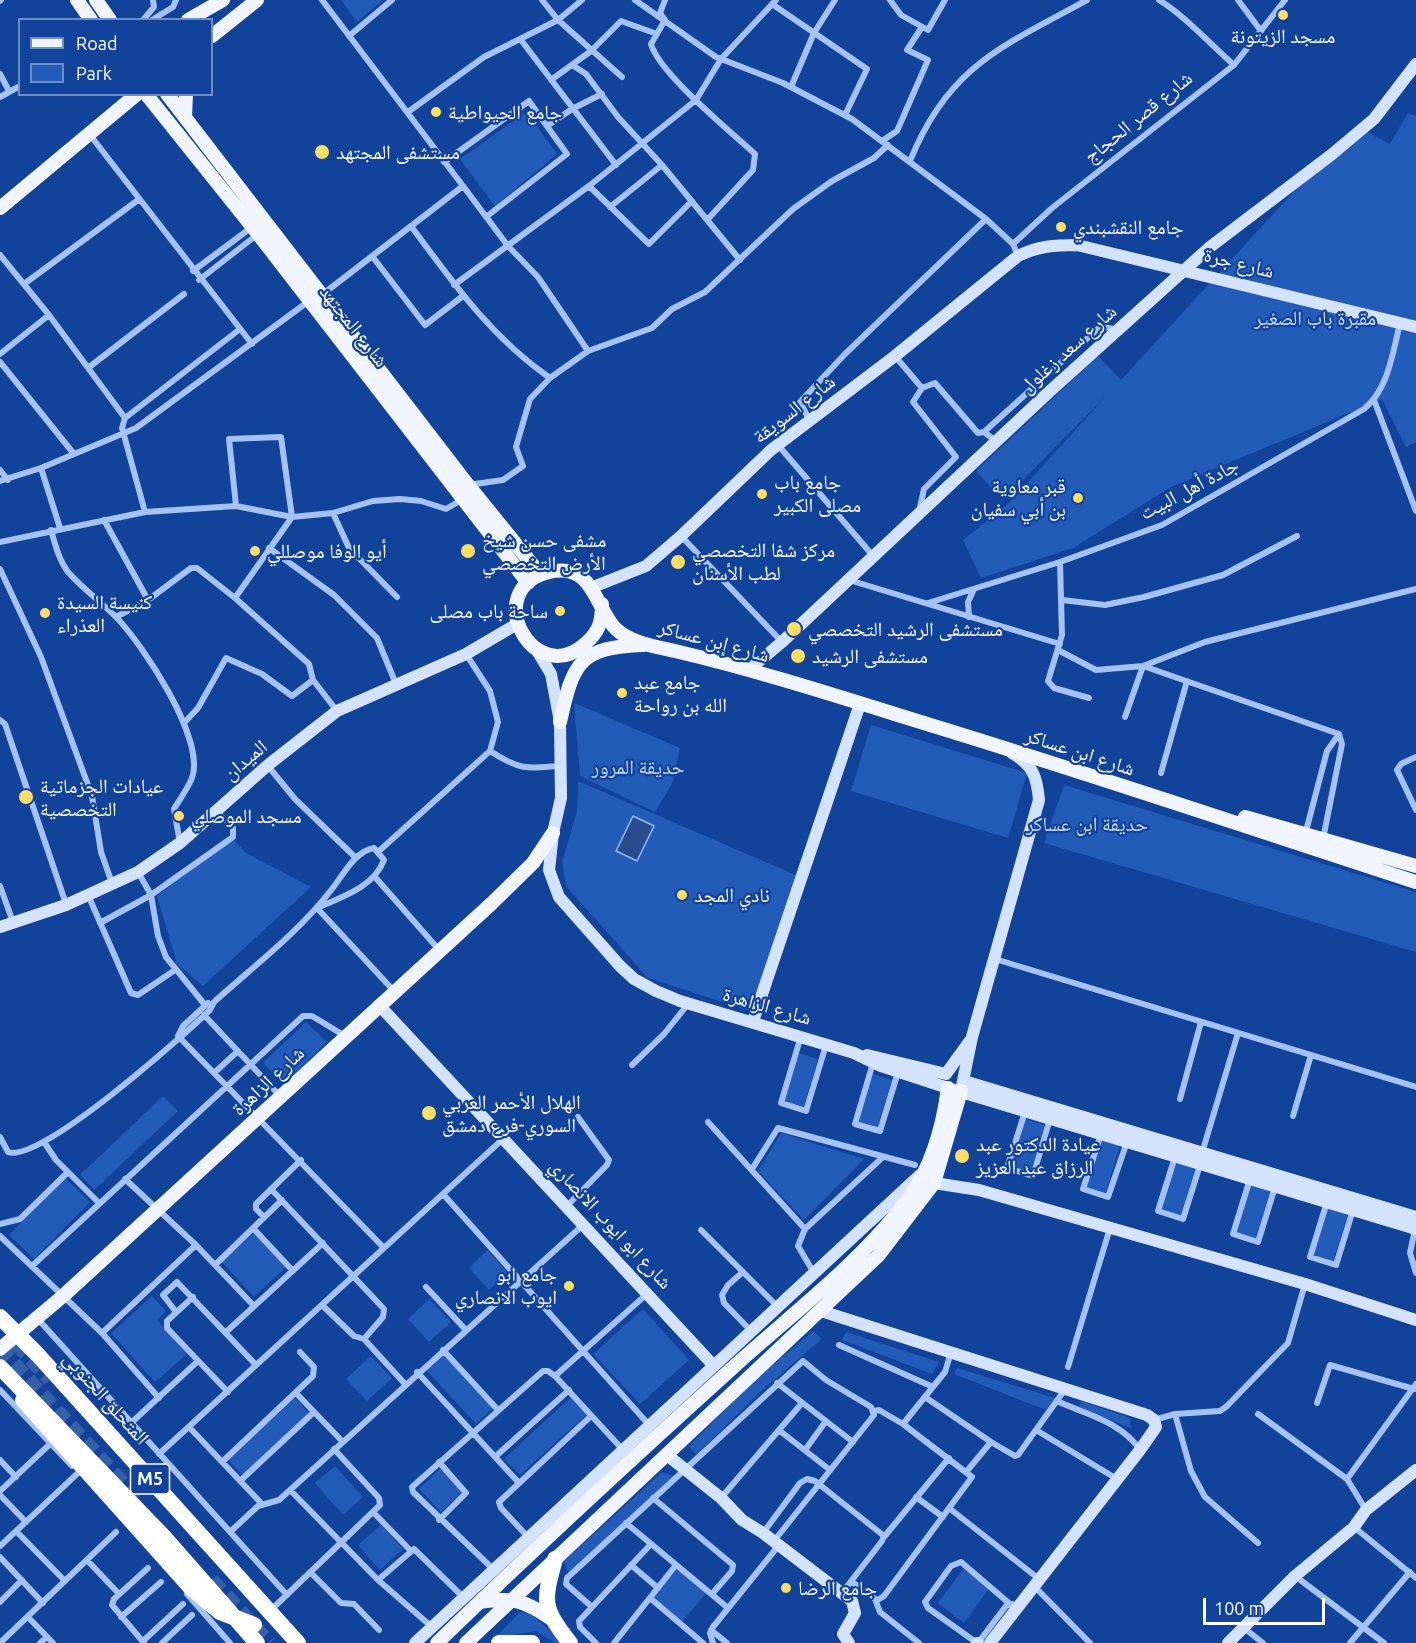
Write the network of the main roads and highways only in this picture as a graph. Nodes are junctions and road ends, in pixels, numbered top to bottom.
1 (77, 0) edge
2 (96, 0) edge
3 (226, 0) edge
4 (245, 0) edge
5 (257, 0) edge
6 (236, 17) junction
7 (90, 18) edge
8 (109, 18) edge
9 (192, 18) edge
10 (207, 18) edge
11 (213, 35) edge
12 (120, 96) edge
13 (135, 96) edge
14 (148, 96) edge
15 (169, 96) edge
16 (186, 96) edge
17 (185, 117) junction
18 (0, 196) edge
19 (0, 208) edge
20 (316, 298) junction
21 (540, 574) junction
22 (528, 583) junction
23 (602, 604) junction
24 (649, 645) junction
25 (560, 722) road end
26 (1004, 748) junction
27 (553, 833) road end
28 (1416, 866) edge
29 (1416, 882) edge
30 (0, 1317) edge
31 (0, 1349) edge
32 (2, 1369) edge
33 (555, 1558) junction
34 (525, 1559) junction
35 (538, 1575) junction
36 (514, 1599) junction
37 (479, 1602) junction
38 (550, 1618) junction
39 (254, 1625) dead end
40 (258, 1643) edge
41 (298, 1643) edge
42 (437, 1643) edge
43 (466, 1643) edge
44 (499, 1643) edge
45 (532, 1643) edge
46 (570, 1643) edge

1 - 7 main road
2 - 8 main road
3 - 9 main road
3 - 10 main road
4 - 6 main road
5 - 6 main road
6 - 11 main road
12 - 18 main road
13 - 19 main road
14 - 20 main road, شارع المجتهد
15 - 17 main road, شارع المجتهد
16 - 17 main road
17 - 20 main road, شارع المجتهد
20 - 21 main road, شارع المجتهد
20 - 22 main road, شارع المجتهد
21 - 22 main road
21 - 23 main road
22 - 23 main road
23 - 24 main road, شارع إبن عساكر
24 - 25 main road
24 - 26 main road, شارع إبن عساكر
26 - 28 main road, شارع ابن عساكر
26 - 29 main road, شارع ابن عساكر
27 - 31 main road, شارع الزاهرة
30 - 41 highway, المتحلق الجنوبي / M5, bridge
32 - 39 highway, bridge
32 - 40 highway, M5, bridge
33 - 34 main road
33 - 35 main road
33 - 38 highway
34 - 35 main road
34 - 37 main road
35 - 36 main road
36 - 37 main road
36 - 38 main road
36 - 43 main road
37 - 42 main road
38 - 46 highway
44 - 45 highway

